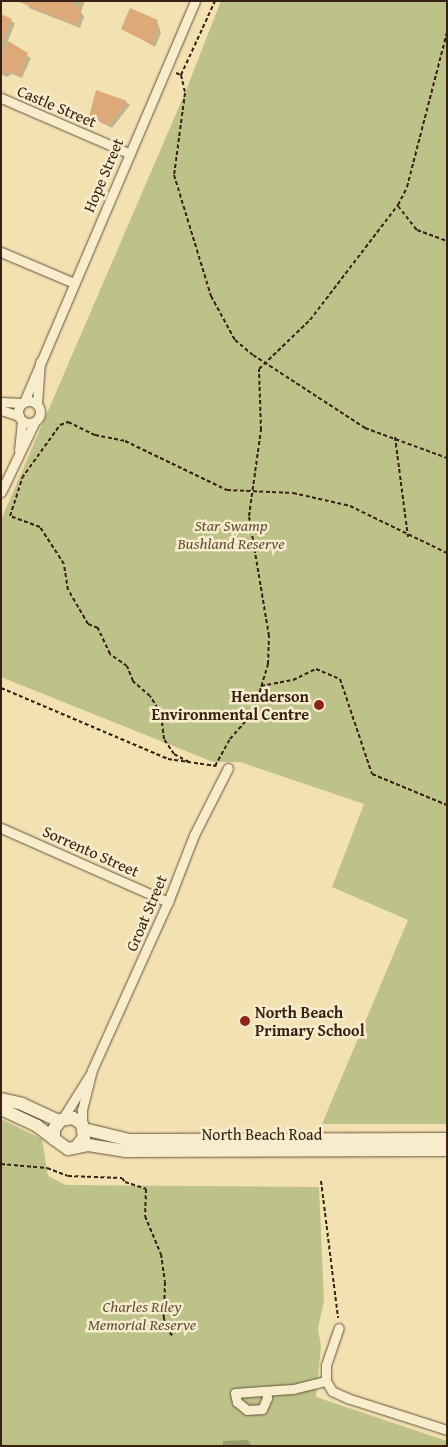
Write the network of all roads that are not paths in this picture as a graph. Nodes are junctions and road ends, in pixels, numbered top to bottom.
1 (195, 1) edge
2 (1, 98) edge
3 (129, 153) junction
4 (1, 252) edge
5 (74, 283) junction
6 (40, 362) junction
7 (1, 402) edge
8 (23, 402) junction
9 (36, 403) junction
10 (1, 410) edge
11 (20, 419) junction
12 (34, 423) junction
13 (19, 450) junction
14 (1, 492) edge
15 (228, 768) road end
16 (1, 828) edge
17 (168, 902) junction
18 (92, 1070) junction
19 (1, 1099) edge
20 (1, 1109) edge
21 (61, 1120) junction
22 (83, 1127) junction
23 (54, 1139) junction
24 (447, 1139) edge
25 (77, 1146) junction
26 (447, 1150) edge
27 (339, 1328) road end
28 (326, 1380) junction
29 (266, 1391) dead end
30 (447, 1430) edge

1 - 3 street, Hope Street
2 - 3 street, Castle Street
3 - 5 street, Hope Street
4 - 5 street
5 - 6 street, Hope Street
6 - 8 street, Hope Street
6 - 9 street, Hope Street
7 - 8 street
8 - 9 street
8 - 11 street, Hope Street
9 - 12 street, Hope Street
10 - 11 street
11 - 12 street
11 - 13 street
12 - 13 street
13 - 14 street
15 - 17 street, Groat Street
16 - 17 street, Sorrento Street
17 - 18 street, Groat Street
18 - 21 street, Groat Street
18 - 22 street, Groat Street
19 - 21 main road, North Beach Road
20 - 23 main road, North Beach Road
21 - 22 main road, North Beach Road
21 - 23 main road
22 - 24 main road, North Beach Road
22 - 25 main road
23 - 25 main road, North Beach Road
25 - 26 main road, North Beach Road
27 - 28 street
28 - 29 street
28 - 30 street

